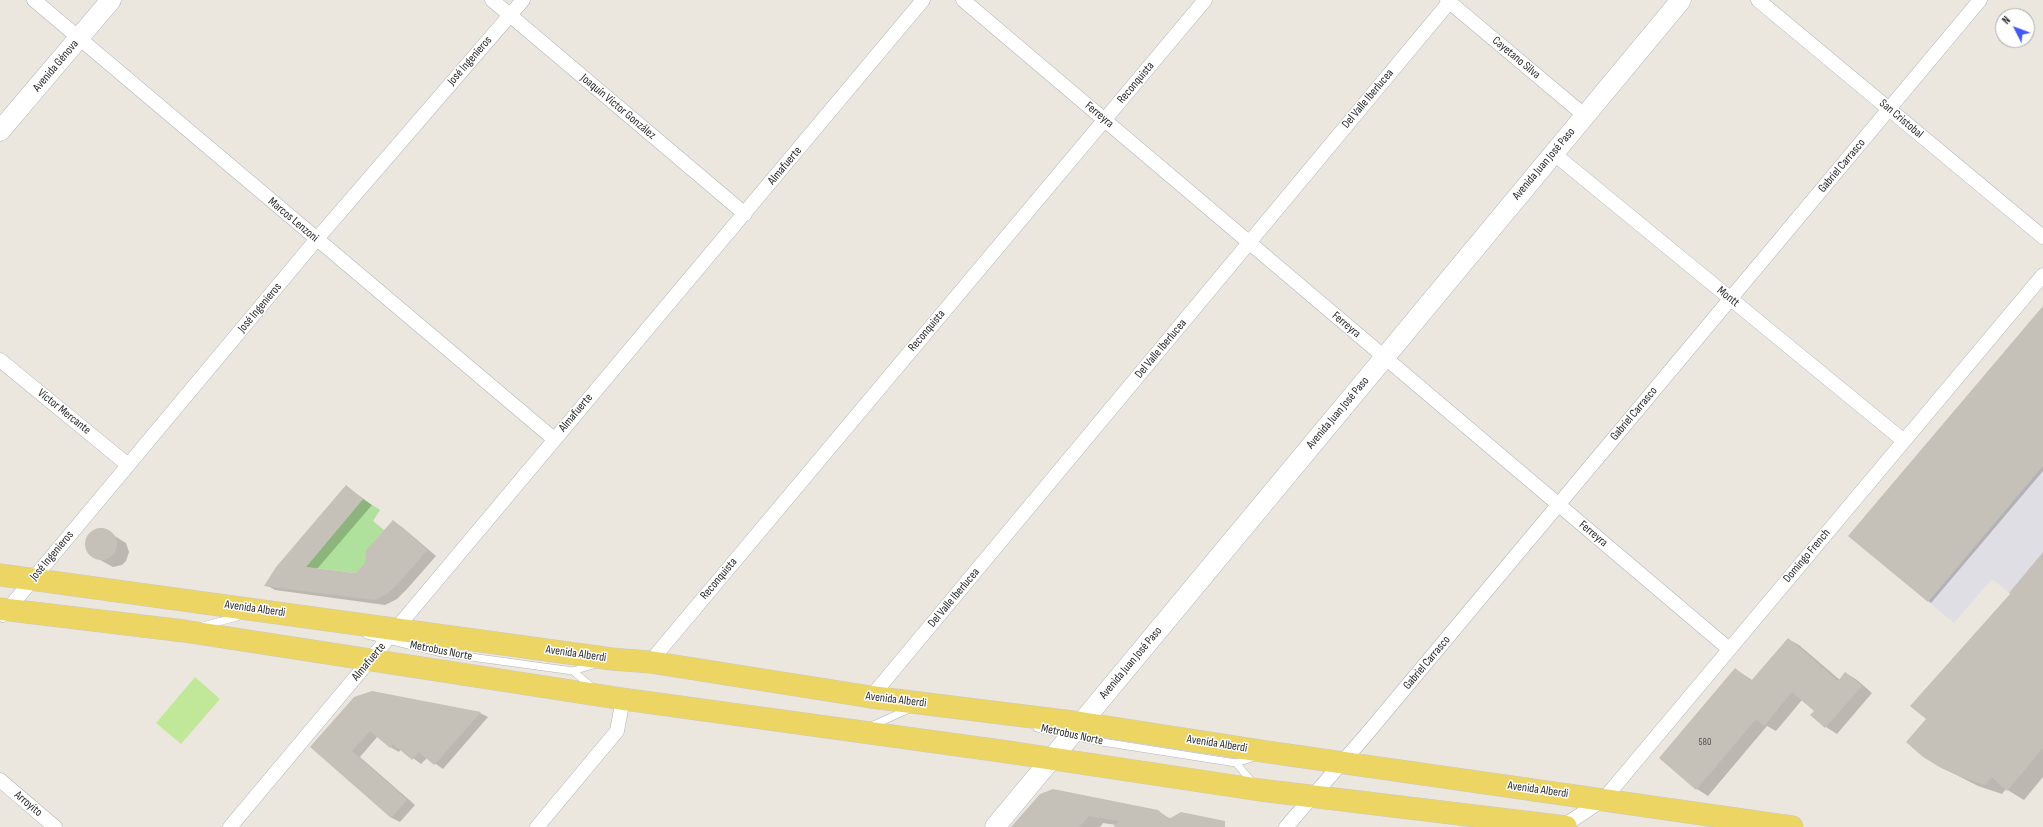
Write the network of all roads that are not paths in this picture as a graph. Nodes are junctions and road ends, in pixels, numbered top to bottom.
1 (34, 0) edge
2 (111, 0) edge
3 (492, 0) edge
4 (523, 0) edge
5 (923, 0) edge
6 (963, 0) edge
7 (1205, 0) edge
8 (1681, 0) edge
9 (1758, 0) edge
10 (1980, 0) edge
11 (1449, 1) edge
12 (510, 16) junction
13 (80, 38) junction
14 (1889, 109) junction
15 (1584, 116) junction
16 (1104, 120) junction
17 (0, 131) edge
18 (1553, 153) junction
19 (745, 214) junction
20 (2043, 237) edge
21 (316, 240) junction
22 (1249, 243) junction
23 (2043, 275) edge
24 (1731, 299) junction
25 (1384, 357) junction
26 (0, 360) edge
27 (554, 439) junction
28 (1904, 441) junction
29 (128, 465) junction
30 (1559, 505) junction
31 (0, 575) edge
32 (32, 579) junction
33 (198, 601) junction
34 (2, 612) edge
35 (184, 631) junction
36 (363, 634) dead end
37 (392, 635) junction
38 (1729, 649) junction
39 (612, 659) junction
40 (371, 660) junction
41 (650, 662) junction
42 (573, 671) junction
43 (601, 696) junction
44 (871, 697) junction
45 (623, 699) junction
46 (1028, 727) dead end
47 (1077, 729) junction
48 (859, 731) junction
49 (1268, 752) junction
50 (1053, 758) junction
51 (1344, 762) junction
52 (1236, 763) junction
53 (0, 780) edge
54 (1260, 790) junction
55 (1313, 796) junction
56 (1604, 799) junction
57 (55, 827) edge
58 (230, 827) edge
59 (537, 827) edge
60 (995, 827) edge
61 (1286, 827) edge
62 (1562, 827) edge
63 (1566, 827) edge
64 (1792, 827) edge

1 - 13 street, Marcos Lenzoni
2 - 13 street, Avenida Génova
3 - 12 street, Joaquín Víctor González
4 - 12 street, José Ingenieros
5 - 19 street, Almafuerte
6 - 16 street, Ferreyra
7 - 16 street, Reconquista
8 - 15 street, Avenida Juan José Paso
9 - 14 street, San Cristobal
10 - 14 street, Gabriel Carrasco
11 - 15 street, Cayetano Silva
11 - 22 street, Del Valle Iberlucea
12 - 19 street, Joaquín Víctor González
12 - 21 street, José Ingenieros
13 - 17 street, Avenida Génova
13 - 21 street, Marcos Lenzoni
14 - 20 street, San Cristobal
14 - 24 street, Gabriel Carrasco
15 - 18 street, Avenida Juan José Paso
16 - 22 street, Ferreyra
16 - 41 street, Reconquista
18 - 24 street, Montt
18 - 25 street, Avenida Juan José Paso
19 - 27 street, Almafuerte
21 - 27 street, Marcos Lenzoni
21 - 29 street, José Ingenieros
22 - 25 street, Ferreyra
22 - 44 street, Del Valle Iberlucea
23 - 28 street, Domingo French
24 - 28 street, Montt
24 - 30 street, Gabriel Carrasco
25 - 30 street, Ferreyra
25 - 47 street, Avenida Juan José Paso
26 - 29 street, Víctor Mercante
27 - 37 street, Almafuerte
28 - 38 street, Domingo French
29 - 32 street, José Ingenieros
30 - 38 street, Ferreyra
30 - 51 street, Gabriel Carrasco
31 - 32 main road, Avenida Alberdi
32 - 33 main road, Avenida Alberdi
32 - 34 street, José Ingenieros
33 - 35 lane
33 - 37 main road, Avenida Alberdi
34 - 35 main road
35 - 40 main road
36 - 37 lane, Metrobus Norte
37 - 39 main road, Avenida Alberdi
37 - 40 street, Almafuerte
37 - 42 lane, Metrobus Norte
38 - 56 street, Domingo French
39 - 41 main road, Avenida Alberdi
39 - 42 lane, Metrobus Norte
40 - 43 main road
40 - 58 street, Almafuerte
41 - 44 main road, Avenida Alberdi
42 - 43 lane
43 - 45 main road
44 - 47 main road, Avenida Alberdi
44 - 48 lane
45 - 48 main road
45 - 59 street
46 - 47 lane, Metrobus Norte
47 - 49 main road, Avenida Alberdi
47 - 50 street, Avenida Juan José Paso
47 - 52 lane, Metrobus Norte
48 - 50 main road
49 - 51 main road, Avenida Alberdi
49 - 52 lane, Metrobus Norte
50 - 54 main road
50 - 60 street, Avenida Juan José Paso
51 - 55 street, Gabriel Carrasco
51 - 56 main road, Avenida Alberdi
52 - 54 lane
53 - 57 street, Arroyito
54 - 55 main road
55 - 61 street, Gabriel Carrasco
55 - 62 main road
56 - 62 street, Domingo French
56 - 64 main road, Avenida Alberdi
62 - 63 main road

